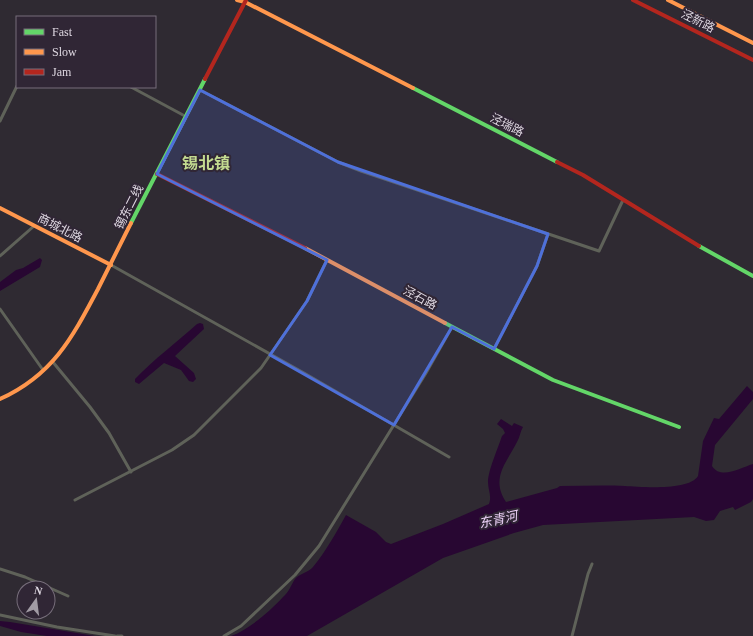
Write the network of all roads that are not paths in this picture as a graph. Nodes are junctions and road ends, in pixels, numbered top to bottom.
1 (237, 0) edge
2 (633, 0) edge
3 (668, 0) edge
4 (246, 1) edge
5 (753, 43) edge
6 (753, 60) edge
7 (16, 88) edge
8 (133, 88) edge
9 (200, 90) junction
10 (183, 116) dead end
11 (0, 121) edge
12 (157, 174) junction
13 (623, 200) junction
14 (0, 208) edge
15 (34, 226) junction
16 (548, 234) junction
17 (0, 256) edge
18 (326, 260) junction
19 (111, 265) junction
20 (753, 276) edge
21 (0, 309) edge
22 (452, 327) junction
23 (494, 349) junction
24 (270, 355) junction
25 (52, 361) junction
26 (43, 370) junction
27 (0, 399) edge
28 (394, 424) junction
29 (679, 427) dead end
30 (449, 457) dead end
31 (131, 472) junction
32 (75, 500) dead end
33 (592, 564) dead end
34 (0, 569) edge
35 (68, 596) dead end
36 (0, 615) edge
37 (116, 636) edge
38 (122, 636) edge
39 (224, 636) edge
40 (572, 636) edge

1 - 4 street, 泾瑞路
2 - 6 street, 泾新路
3 - 5 street, 泾新路
4 - 9 street, 锡东二线
4 - 13 street, 泾瑞路
7 - 11 street
8 - 10 street
9 - 12 street, 锡东二线
9 - 16 street
12 - 18 street, 泾石路
12 - 19 street, 锡东二线
13 - 16 street
13 - 20 street, 泾瑞路
14 - 15 street, 商城北路
15 - 17 street
15 - 19 street, 商城北路
16 - 23 street
18 - 22 street, 泾石路
18 - 24 street
19 - 24 street
19 - 25 street, 锡东二线
21 - 26 street
22 - 23 street, 泾石路
22 - 28 street
23 - 29 street, 泾石路
24 - 28 street
24 - 31 street
25 - 26 street, 锡东二线
25 - 31 street
26 - 27 street, 锡东二线
28 - 30 street
28 - 39 street
31 - 32 street
33 - 40 street
34 - 35 street
36 - 37 street
37 - 38 street

